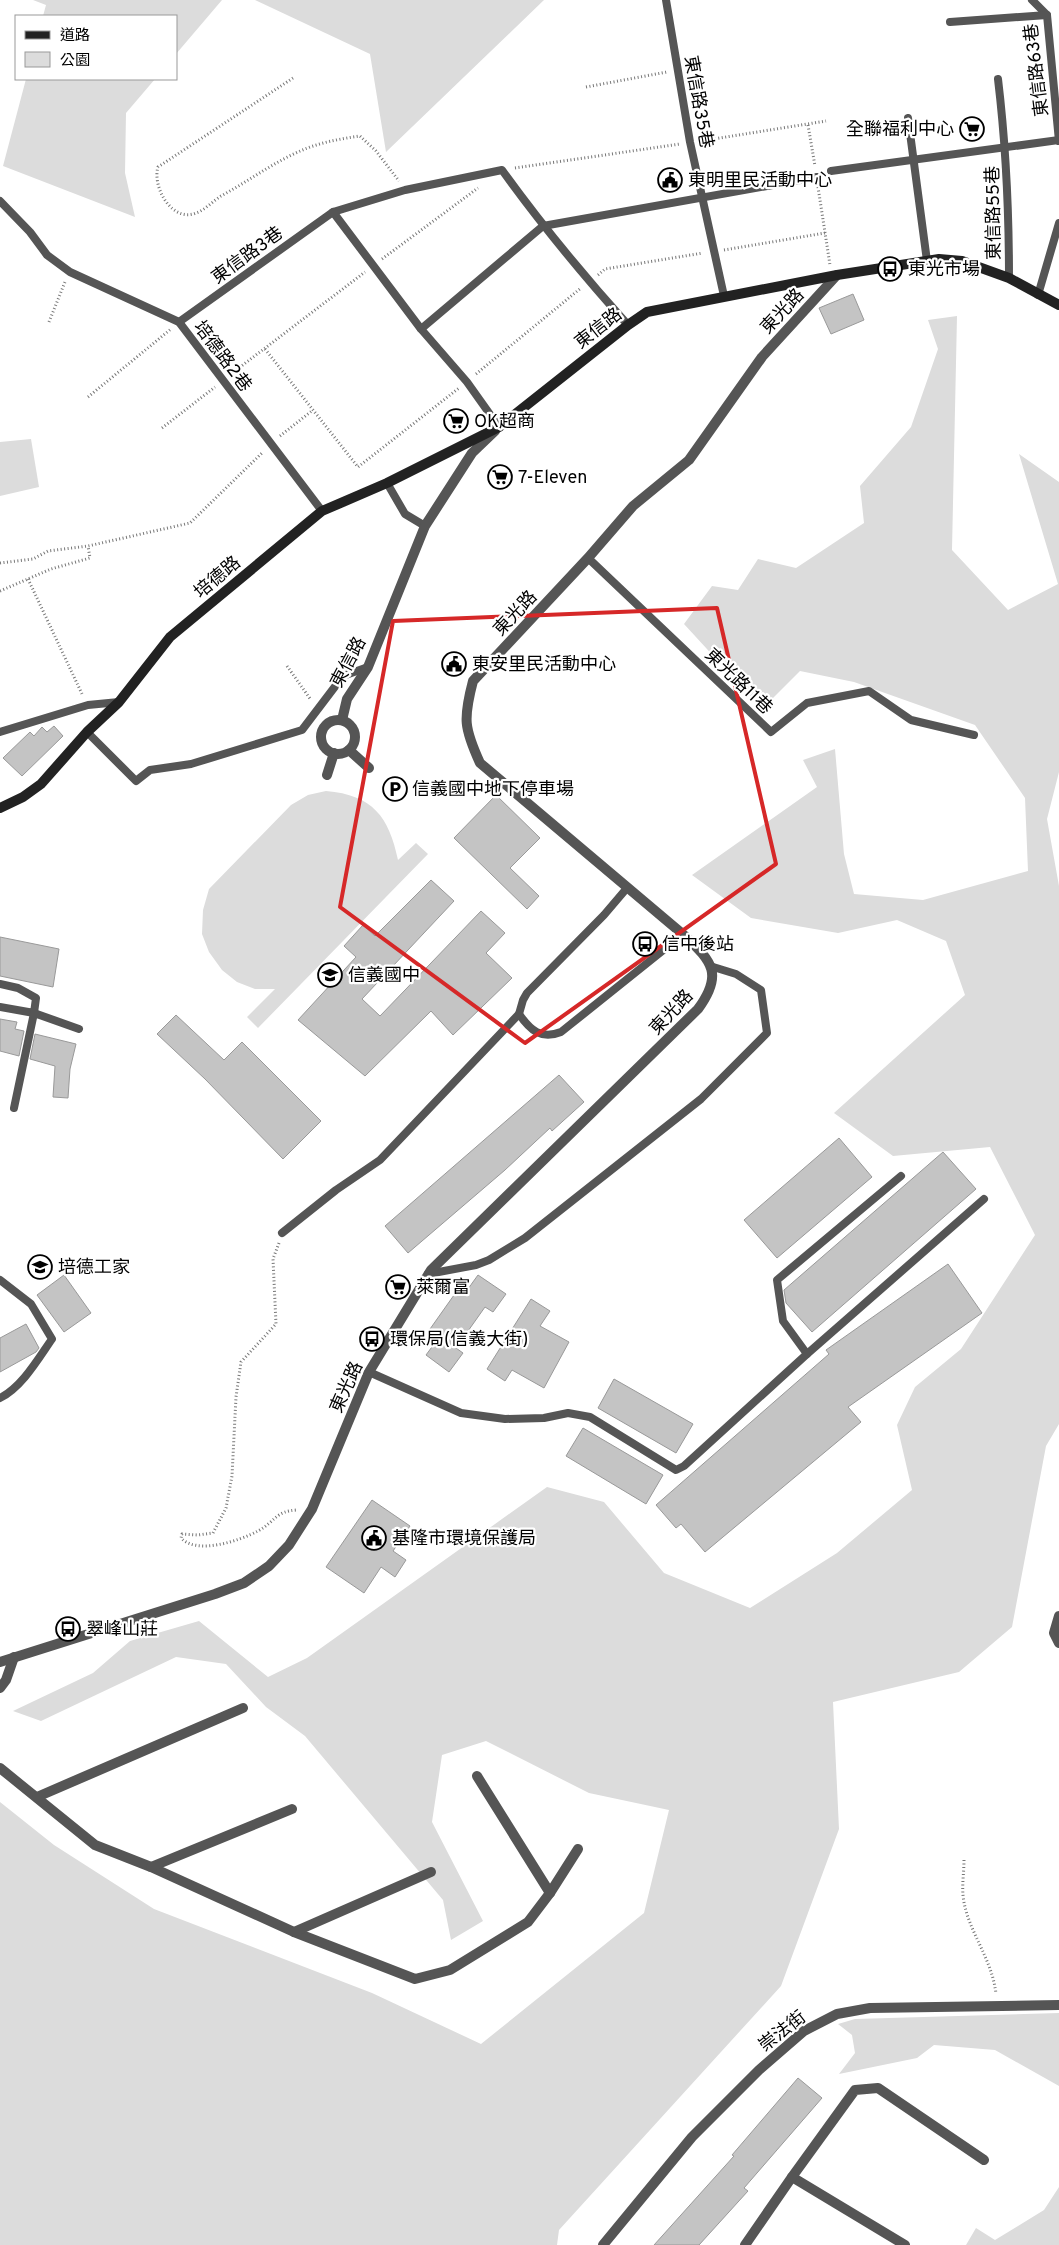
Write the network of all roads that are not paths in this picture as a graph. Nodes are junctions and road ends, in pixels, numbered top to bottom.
1 (666, 0) edge
2 (1032, 0) edge
3 (1047, 16) junction
4 (950, 22) dead end
5 (998, 79) dead end
6 (908, 118) dead end
7 (1059, 140) edge
8 (1006, 148) junction
9 (913, 160) junction
10 (831, 171) dead end
11 (816, 177) road end
12 (702, 197) junction
13 (0, 201) edge
14 (333, 212) junction
15 (1059, 223) edge
16 (543, 226) junction
17 (927, 261) junction
18 (838, 275) junction
19 (1009, 278) junction
20 (1038, 295) junction
21 (724, 296) junction
22 (1059, 305) edge
23 (180, 322) junction
24 (628, 325) junction
25 (420, 329) junction
26 (499, 427) junction
27 (387, 483) junction
28 (322, 511) junction
29 (425, 526) junction
30 (588, 558) junction
31 (368, 667) junction
32 (119, 702) junction
33 (342, 720) junction
34 (0, 732) edge
35 (87, 732) junction
36 (974, 735) dead end
37 (349, 750) junction
38 (334, 753) junction
39 (369, 768) dead end
40 (327, 775) dead end
41 (0, 808) edge
42 (627, 888) junction
43 (685, 936) junction
44 (710, 966) junction
45 (0, 984) edge
46 (0, 1007) edge
47 (34, 1013) junction
48 (519, 1014) junction
49 (79, 1029) dead end
50 (14, 1108) dead end
51 (901, 1176) dead end
52 (984, 1199) dead end
53 (282, 1233) road end
54 (428, 1274) junction
55 (0, 1280) edge
56 (807, 1354) junction
57 (368, 1372) junction
58 (0, 1398) edge
59 (1059, 1616) edge
60 (1059, 1643) edge
61 (14, 1656) junction
62 (0, 1662) edge
63 (0, 1688) edge
64 (243, 1708) dead end
65 (0, 1768) edge
66 (477, 1776) dead end
67 (37, 1797) junction
68 (292, 1809) dead end
69 (578, 1850) dead end
70 (151, 1867) junction
71 (431, 1872) dead end
72 (550, 1893) junction
73 (294, 1932) junction
74 (1059, 2004) edge
75 (984, 2160) dead end
76 (792, 2177) junction
77 (603, 2245) edge
78 (746, 2245) edge
79 (905, 2245) edge

1 - 12 lane, 東信路35巷
2 - 3 lane, 東信路63巷
3 - 4 lane
3 - 7 lane, 東信路63巷
5 - 8 lane, 東信路55巷
6 - 9 lane
7 - 8 lane, 東信路55巷
8 - 9 lane, 東信路55巷
8 - 19 lane, 東信路55巷
9 - 10 lane, 東信路55巷
9 - 17 lane
11 - 12 lane
12 - 16 lane
12 - 21 lane, 東信路35巷
13 - 23 lane, 培德路2巷
14 - 16 lane, 東信路3巷
14 - 23 lane, 東信路3巷
14 - 25 lane
15 - 20 lane
16 - 24 lane
16 - 25 lane
17 - 18 main road, 東信路
17 - 19 main road, 東信路
18 - 21 main road, 東信路
18 - 30 street, 東光路
19 - 20 main road, 東信路
20 - 22 main road, 東信路
21 - 24 main road, 東信路
23 - 28 lane, 培德路2巷
24 - 26 main road, 東信路
25 - 26 lane
26 - 27 main road, 培德路
26 - 29 street, 東信路
27 - 28 main road, 培德路
27 - 29 lane
28 - 32 main road, 培德路
29 - 31 street, 東信路
30 - 36 lane, 東光路11巷
30 - 42 street, 東光路
31 - 33 street, 東信路
31 - 35 lane
32 - 34 lane
32 - 35 main road, 培德路
33 - 37 street
33 - 38 street
35 - 41 main road, 培德路
37 - 38 street
37 - 39 street
38 - 40 street
42 - 43 street, 東光路
42 - 48 lane
43 - 44 street, 東光路
43 - 48 lane
44 - 54 street, 東光路
44 - 54 lane
45 - 47 lane
46 - 47 lane
47 - 49 lane
47 - 50 lane
48 - 53 lane
51 - 56 lane
52 - 56 lane
54 - 57 street, 東光路
55 - 58 lane
56 - 57 lane
57 - 61 street, 東光路
59 - 60 street
61 - 62 street, 東光路
61 - 63 street
64 - 67 street
65 - 67 street
66 - 72 street
67 - 70 street
68 - 70 street
69 - 72 street
70 - 73 street
71 - 73 street
72 - 73 street
74 - 77 street, 崇法街
75 - 76 street
76 - 78 street
76 - 79 street

